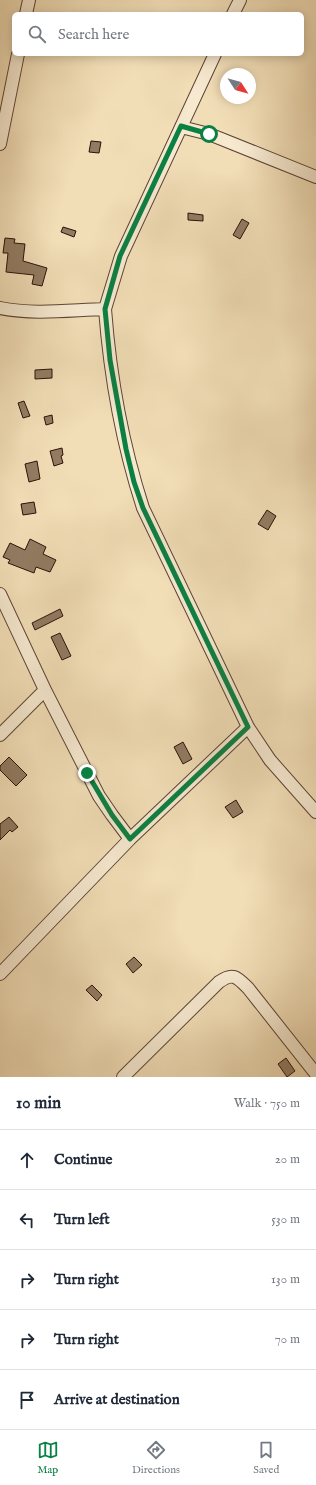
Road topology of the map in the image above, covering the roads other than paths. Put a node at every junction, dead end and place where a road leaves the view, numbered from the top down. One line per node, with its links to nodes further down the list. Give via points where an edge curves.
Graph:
1 (29, 0): 3 (street)
2 (240, 0): 4 (street)
3 (26, 12)
4 (234, 12)
5 (18, 56): 8 (street)
6 (214, 56): 7 (street)
7 (181, 126): 9 (street, via 209,134); 11 (street, via 120,256)
8 (0, 142)
9 (316, 177)
10 (0, 308): 11 (street, via 13,311)
11 (105, 309): 14 (street, via 110,360 134,482 143,508)
12 (0, 594): 13 (street)
13 (45, 690): 15 (street); 17 (street, via 99,796)
14 (248, 727): 16 (street, via 270,760); 17 (street)
15 (0, 735)
16 (316, 812)
17 (130, 839): 18 (street)
18 (0, 974)
19 (316, 1074): 20 (street, via 248,988 233,976 219,982)
20 (123, 1077)

